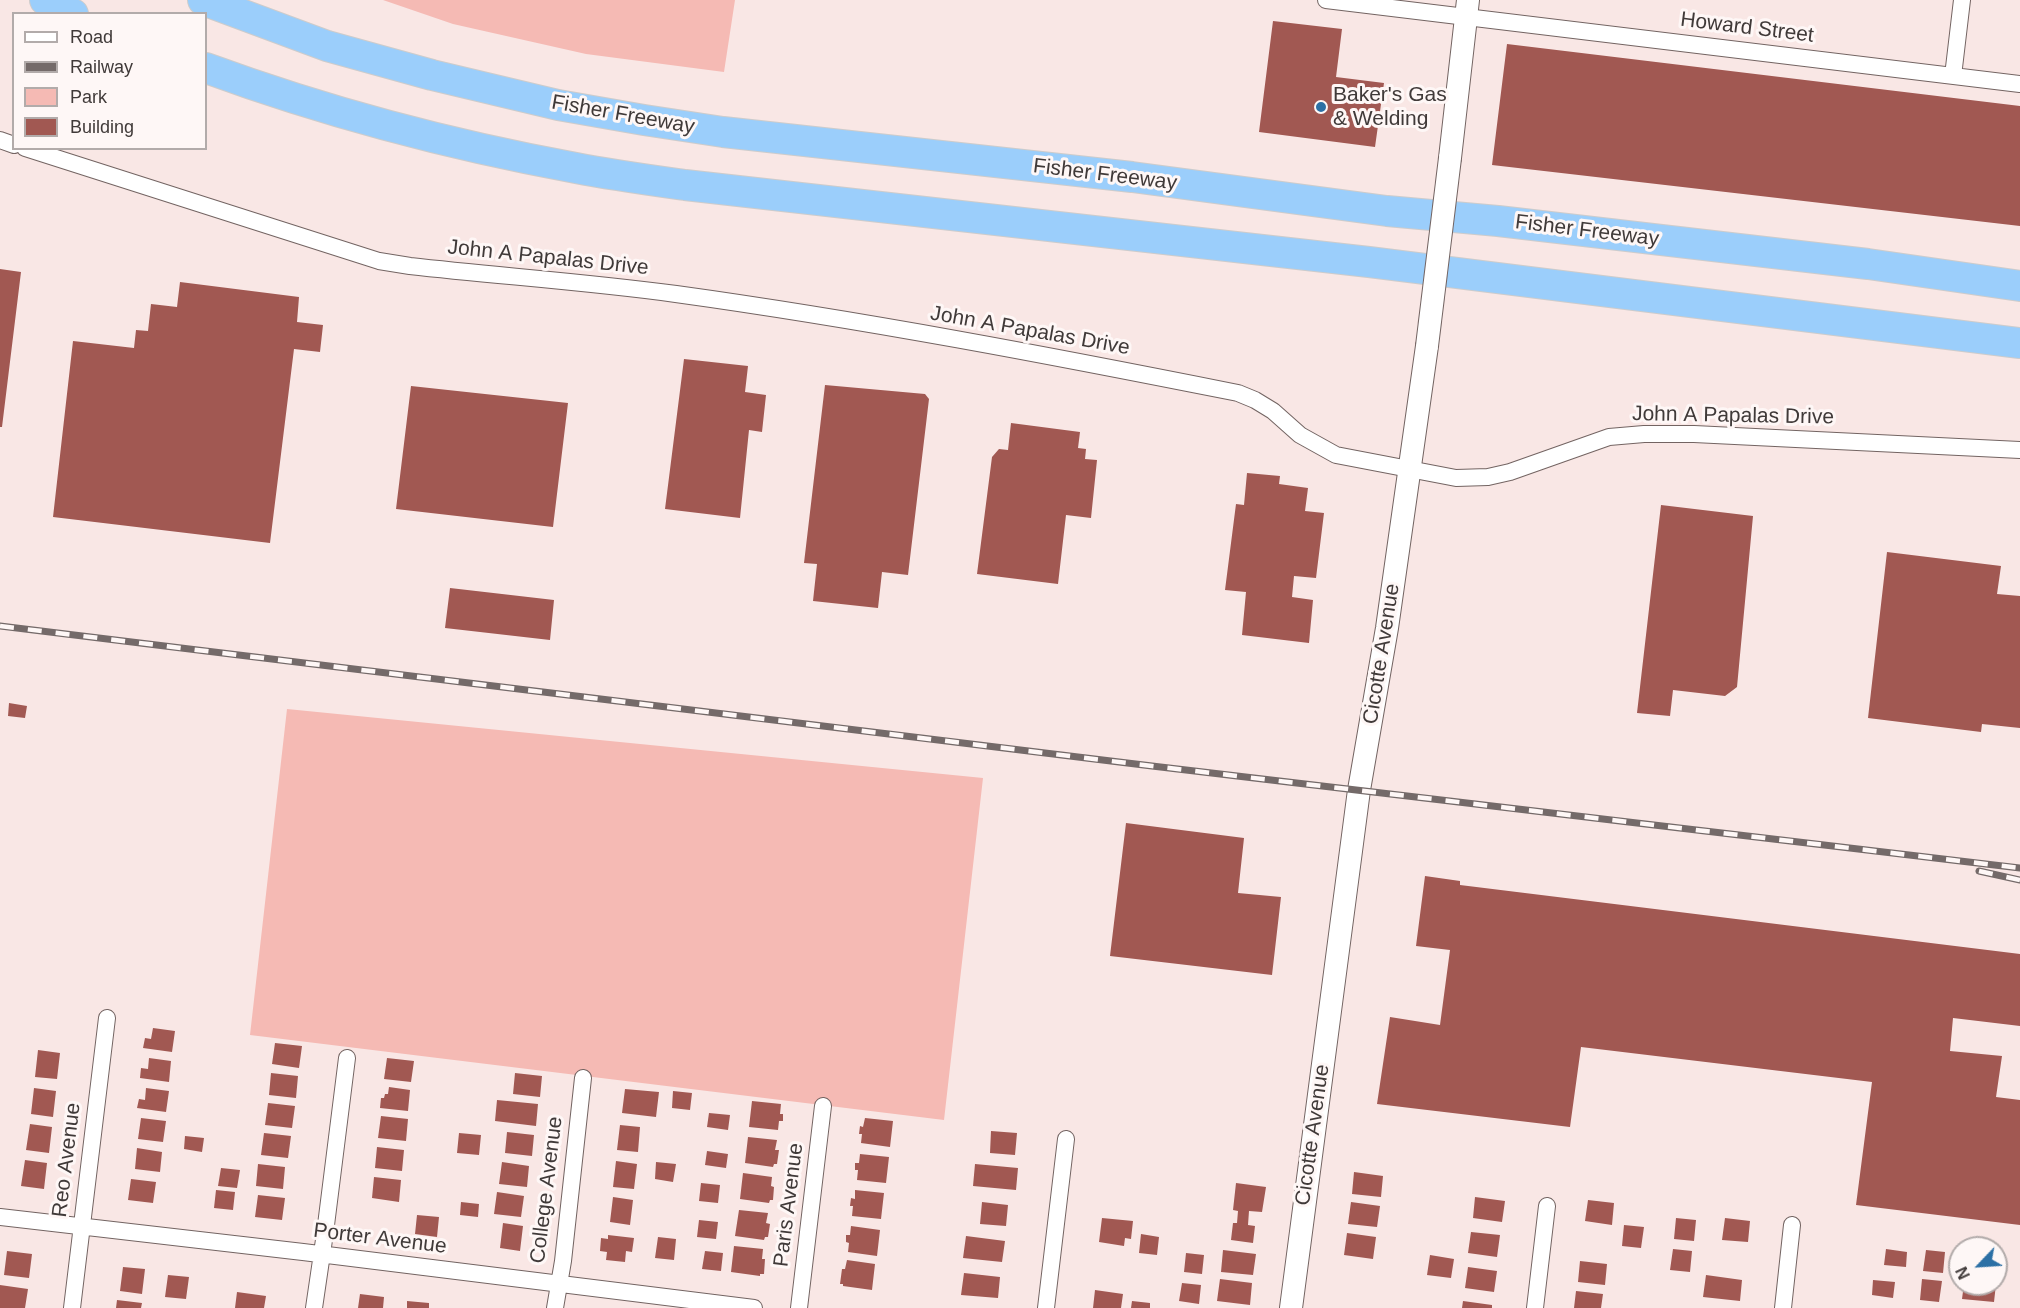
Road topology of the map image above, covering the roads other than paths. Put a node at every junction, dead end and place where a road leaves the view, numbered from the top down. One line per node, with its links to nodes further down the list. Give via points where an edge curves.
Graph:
1 (45, 0): 7 (highway)
2 (203, 0): 8 (highway, Fisher Freeway)
3 (251, 0): 8 (highway, via 275,10)
4 (1326, 0): 6 (street, Howard Street)
5 (1962, 0): 10 (street)
6 (1467, 8): 10 (street, Howard Street); 16 (street, Cicotte Avenue, bridge)
7 (70, 12)
8 (327, 46): 13 (highway, Fisher Freeway, via 548,103 723,132 1868,264)
9 (207, 68): 14 (highway, via 318,106 429,136 578,169 685,185 1369,262)
10 (1953, 76): 11 (street, Howard Street)
11 (2020, 84)
12 (31, 150): 16 (street, John A Papalas Drive, via 380,261 775,309 1238,393 1273,411 1300,435 1336,455)
13 (2020, 286)
14 (2020, 343)
15 (2020, 450): 16 (street, John A Papalas Drive, via 1644,434 1609,437 1488,477 1456,478)
16 (1410, 470): 34 (street, Cicotte Avenue, via 1358,801)
17 (106, 1018): 25 (street, Reo Avenue)
18 (347, 1058): 26 (street)
19 (583, 1078): 27 (street, College Avenue)
20 (823, 1107): 32 (street, Paris Avenue)
21 (1066, 1138): 33 (street)
22 (1547, 1206): 35 (street)
23 (0, 1217): 25 (street, Porter Avenue)
24 (1792, 1225): 36 (street)
25 (82, 1227): 26 (street, Porter Avenue); 28 (street, Reo Avenue)
26 (322, 1255): 27 (street, Porter Avenue); 29 (street)
27 (558, 1284): 30 (street, College Avenue); 31 (street, Porter Avenue)
28 (72, 1308)
29 (314, 1308)
30 (555, 1308)
31 (754, 1308)
32 (799, 1308)
33 (1046, 1308)
34 (1291, 1308)
35 (1535, 1308)
36 (1783, 1308)

